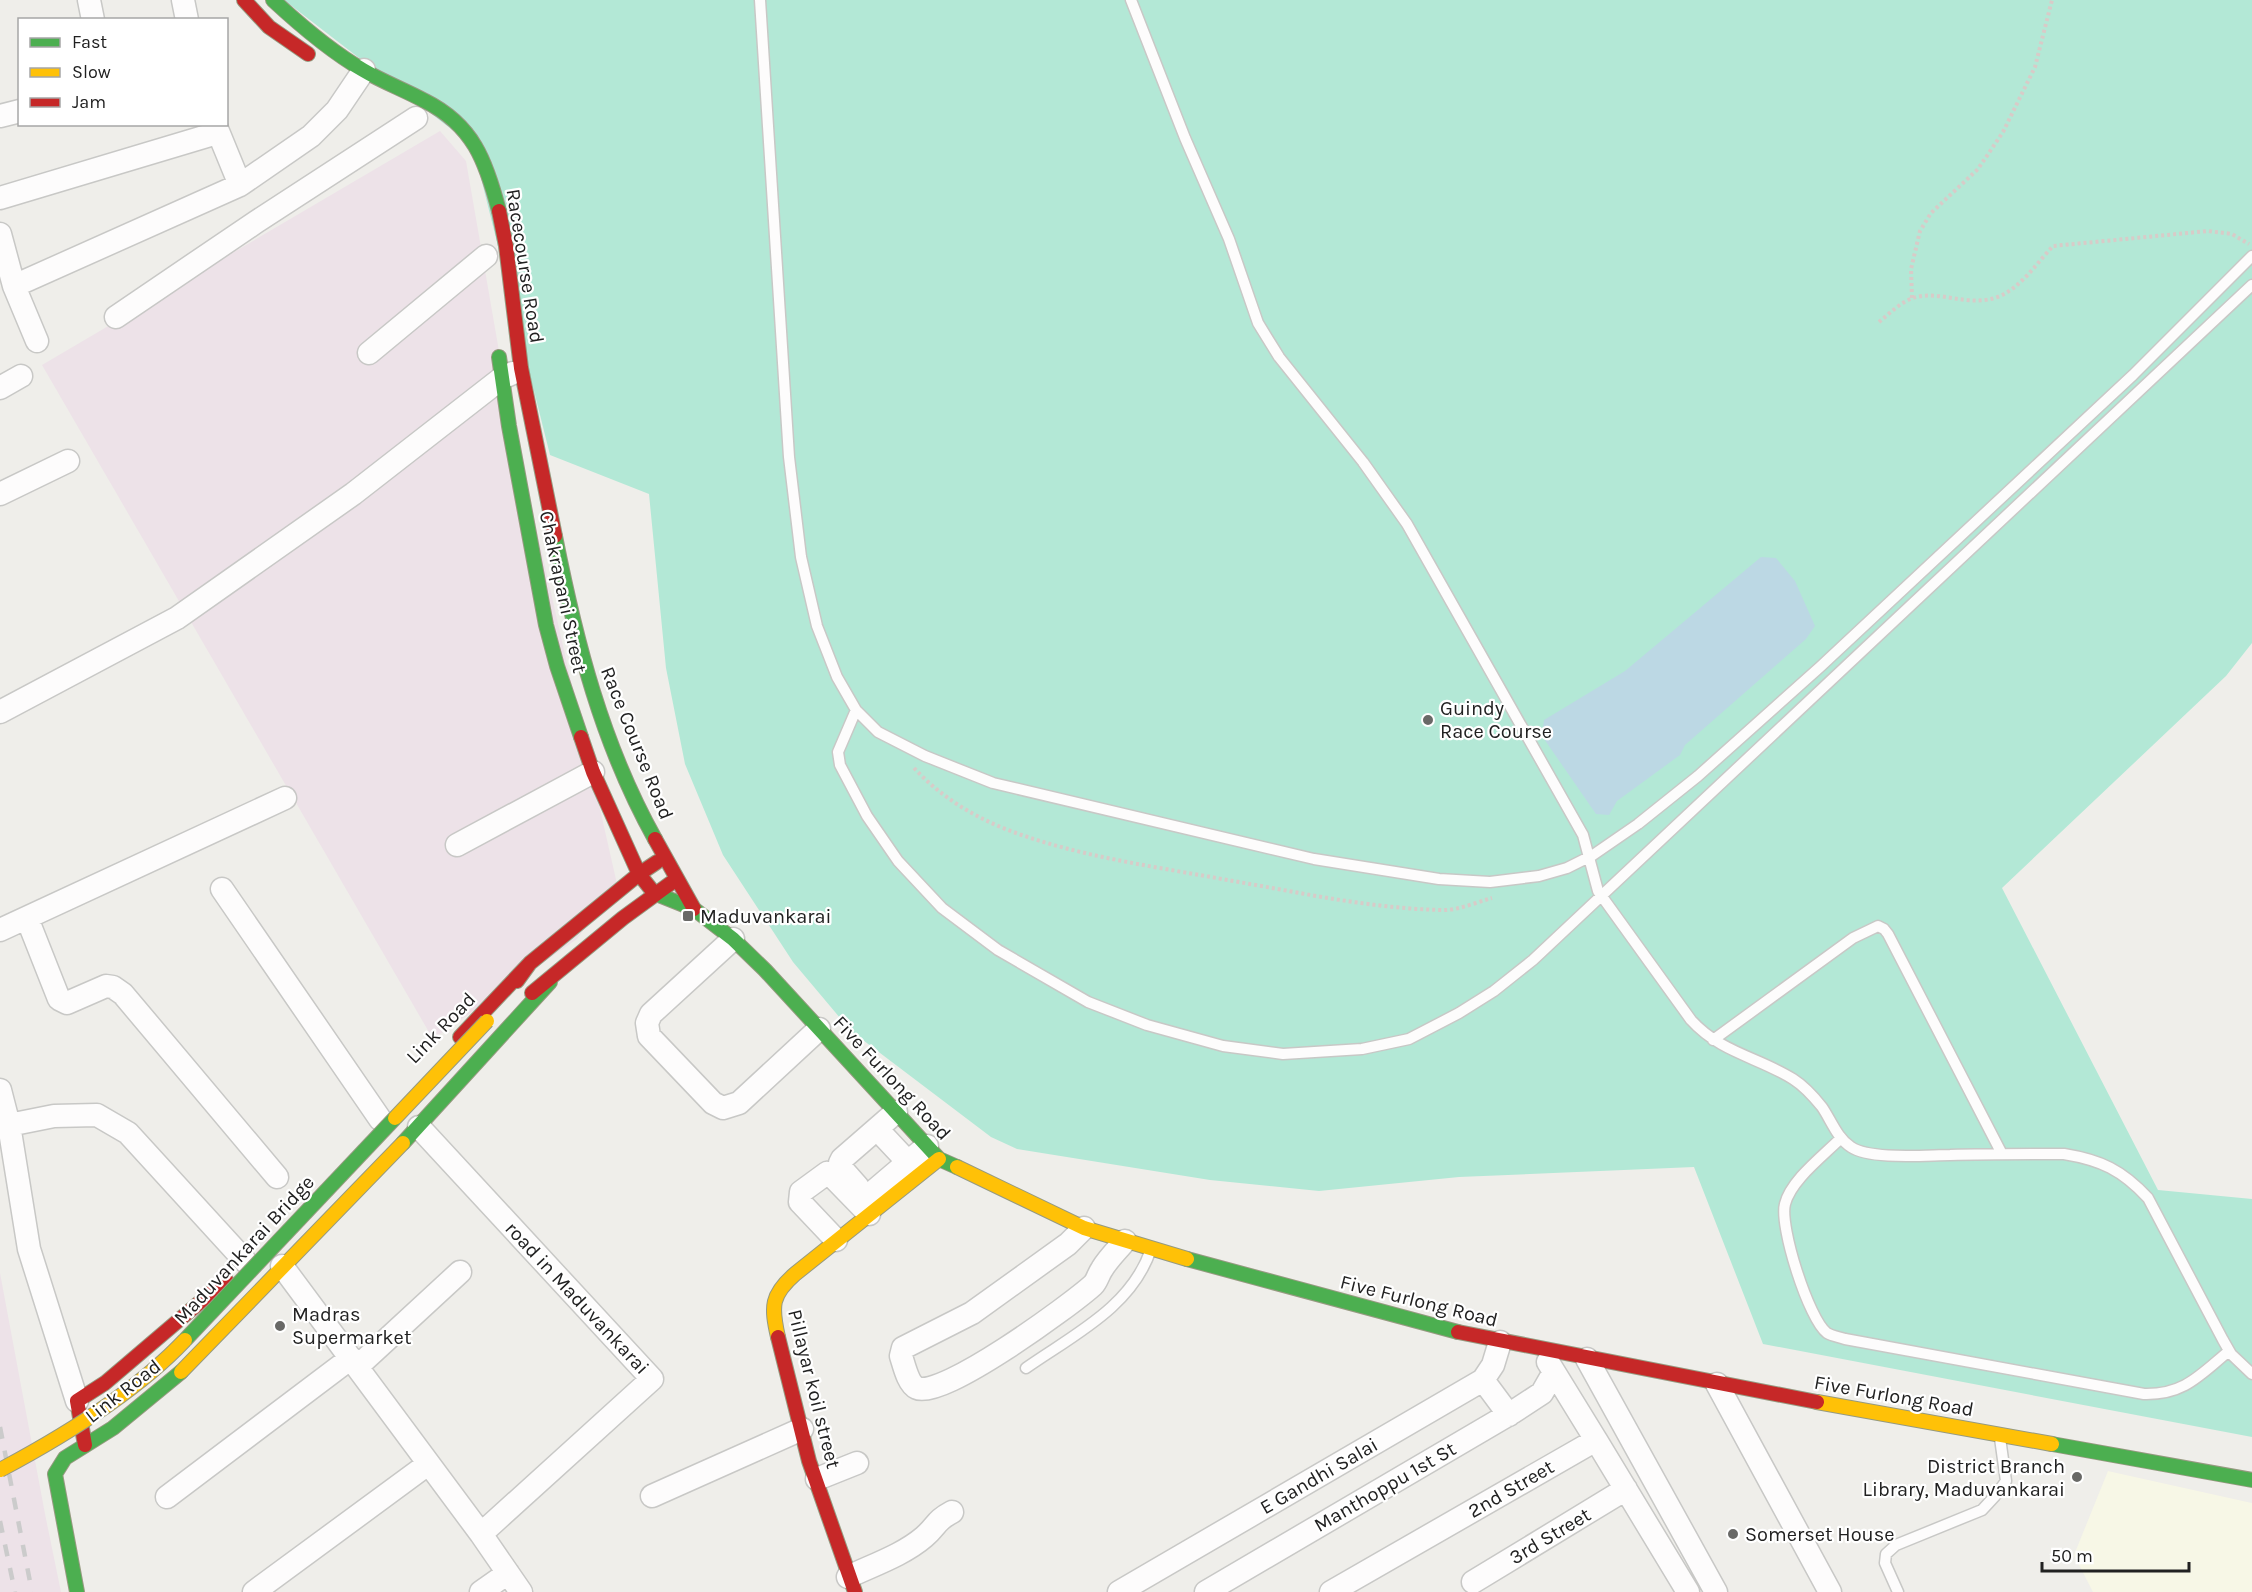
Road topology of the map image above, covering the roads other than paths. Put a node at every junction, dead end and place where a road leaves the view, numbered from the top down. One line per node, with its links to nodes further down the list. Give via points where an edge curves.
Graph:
1 (89, 0): 7 (street)
2 (183, 0): 8 (street)
3 (244, 0): 9 (main road, via 269,27)
4 (273, 0): 10 (main road, Racecourse Road)
5 (760, 0): 32 (lane, via 789,458 801,557 817,626 837,677)
6 (1131, 0): 38 (lane, via 1229,239 1258,323 1279,357 1407,524 1557,789)
7 (93, 18)
8 (187, 18)
9 (315, 59)
10 (358, 81): 15 (street, via 311,136); 26 (main road, Racecourse Road, via 446,111 467,132 484,158 500,215)
11 (18, 112): 12 (street)
12 (0, 116)
13 (416, 118): 22 (street)
14 (216, 129): 15 (street); 16 (street)
15 (240, 185): 21 (street)
16 (0, 198)
17 (0, 234): 21 (street)
18 (2252, 256): 38 (lane, via 2133,375 1820,667 1698,776)
19 (486, 257): 25 (street)
20 (2252, 285): 43 (lane)
21 (14, 286): 23 (street)
22 (116, 317)
23 (37, 341)
24 (497, 344): 26 (main road, Racecourse Road)
25 (369, 353)
26 (512, 373): 31 (main road, Racecourse Road); 33 (street, via 353,494 177,618); 34 (main road, Chakrapani Street, via 546,625)
27 (21, 376): 28 (street)
28 (0, 388)
29 (68, 461): 30 (street)
30 (0, 494)
31 (578, 643): 37 (main road, Race Course Road, via 614,747)
32 (856, 710): 38 (lane, via 878,732 993,783 1325,861 1439,879 1490,882 1539,876); 43 (lane, via 838,752 840,765 867,816 898,861 942,908 998,950 1088,1002 1147,1025 1222,1046 1283,1054 1362,1049 1409,1039 1494,991)
33 (0, 712)
34 (593, 772): 36 (street); 39 (main road, Chakrapani Street)
35 (285, 798): 45 (street)
36 (457, 845)
37 (665, 857): 39 (main road); 40 (main road, Five Furlong Road)
38 (1590, 857): 43 (lane, via 1594,881)
39 (639, 874): 42 (main road, Chakrapani Street); 48 (main road)
40 (679, 877): 42 (main road); 44 (main road, Five Furlong Road)
41 (222, 889): 55 (street)
42 (654, 893): 44 (main road, Five Furlong Road); 49 (main road)
43 (1602, 896): 52 (lane, via 1691,1020)
44 (694, 909): 47 (main road, Five Furlong Road)
45 (27, 918): 46 (street); 63 (street, via 59,999 67,1003 106,986 123,994)
46 (0, 930)
47 (733, 939): 51 (main road, Five Furlong Road); 51 (street, via 651,1014 647,1023 649,1036 713,1103 723,1108 739,1103)
48 (530, 963): 50 (main road); 55 (main road, Link Road)
49 (550, 982): 50 (main road); 57 (main road, Link Road)
50 (487, 1021): 90 (main road, Maduvankarai Bridge, bridge, via 177,1349 138,1383 79,1424)
51 (819, 1029): 54 (main road, Five Furlong Road)
52 (1713, 1041): 59 (lane, via 1792,1078 1821,1107); 61 (lane, via 1852,938 1878,926 1884,928)
53 (0, 1090): 56 (street)
54 (896, 1112): 58 (street); 60 (main road, Five Furlong Road)
55 (380, 1119): 69 (main road, Link Road)
56 (9, 1125): 69 (street, via 54,1116 97,1115 128,1133); 82 (street, via 28,1249)
57 (419, 1126): 70 (main road, Link Road); 97 (street, road in Maduvankarai, via 652,1378)
58 (877, 1129): 62 (street); 64 (street, via 840,1163)
59 (1841, 1138): 61 (lane, via 1852,1148 1878,1154); 74 (lane, via 1794,1185 1784,1212 1793,1260 1828,1334 2144,1394 2183,1388)
60 (933, 1152): 62 (street); 64 (main road, Pillayar koil street); 65 (main road, Five Furlong Road)
61 (2002, 1154): 74 (lane, via 2090,1158 2132,1180 2156,1211)
62 (908, 1162): 64 (street)
63 (277, 1177)
64 (871, 1206): 66 (main road, Pillayar koil street); 66 (street, via 827,1173 801,1192 800,1202)
65 (1084, 1228): 67 (main road, Five Furlong Road); 67 (street, via 1068,1244 972,1313 903,1348 901,1356 913,1385 930,1389 952,1380 1060,1313 1095,1283)
66 (836, 1240): 84 (main road, Pillayar koil street, via 777,1290 772,1303)
67 (1125, 1240): 68 (main road, Five Furlong Road)
68 (1151, 1248): 72 (main road, Five Furlong Road); 77 (lane, via 1144,1269 1119,1303)
69 (245, 1261): 82 (main road, Link Road, via 141,1354)
70 (282, 1266): 76 (street); 87 (main road, Link Road, via 186,1368)
71 (460, 1272): 76 (street)
72 (1500, 1342): 73 (main road, Five Furlong Road); 80 (street, via 1493,1365)
73 (1539, 1348): 75 (main road, Five Furlong Road); 78 (street)
74 (2229, 1351): 79 (lane)
75 (1587, 1359): 81 (main road, Five Furlong Road); 109 (street)
76 (354, 1363): 89 (street); 95 (street)
77 (1026, 1368)
78 (1554, 1372): 83 (street, Manthoppu 1st St, via 1542,1393); 86 (street)
79 (2252, 1374)
80 (1483, 1380): 83 (street); 105 (street, E Gandhi Salai)
81 (1717, 1384): 85 (main road, Five Furlong Road); 110 (street)
82 (77, 1401): 87 (main road, Link Road)
83 (1509, 1415): 106 (street, Manthoppu 1st St)
84 (802, 1429): 91 (main road, Pillayar koil street); 94 (street)
85 (1999, 1433): 92 (main road, Five Furlong Road); 111 (lane, via 2006,1481 1982,1509 1896,1545 1886,1554)
86 (1596, 1440): 93 (street); 107 (street, 2nd Street)
87 (85, 1445): 101 (main road, via 64,1458 55,1474)
88 (857, 1463): 91 (street)
89 (428, 1464): 97 (street); 102 (street)
90 (0, 1470)
91 (817, 1479): 100 (main road, Pillayar koil street)
92 (2252, 1479)
93 (1626, 1489): 99 (street, 3rd Street); 108 (street)
94 (652, 1496)
95 (167, 1497)
96 (952, 1512): 100 (street, via 938,1519 925,1536)
97 (481, 1534): 98 (street)
98 (508, 1573): 103 (street); 104 (street)
99 (1473, 1582)
100 (851, 1584)
101 (77, 1592)
102 (254, 1592)
103 (482, 1592)
104 (521, 1592)
105 (1119, 1592)
106 (1206, 1592)
107 (1331, 1592)
108 (1688, 1592)
109 (1716, 1592)
110 (1830, 1592)
111 (1898, 1592)

